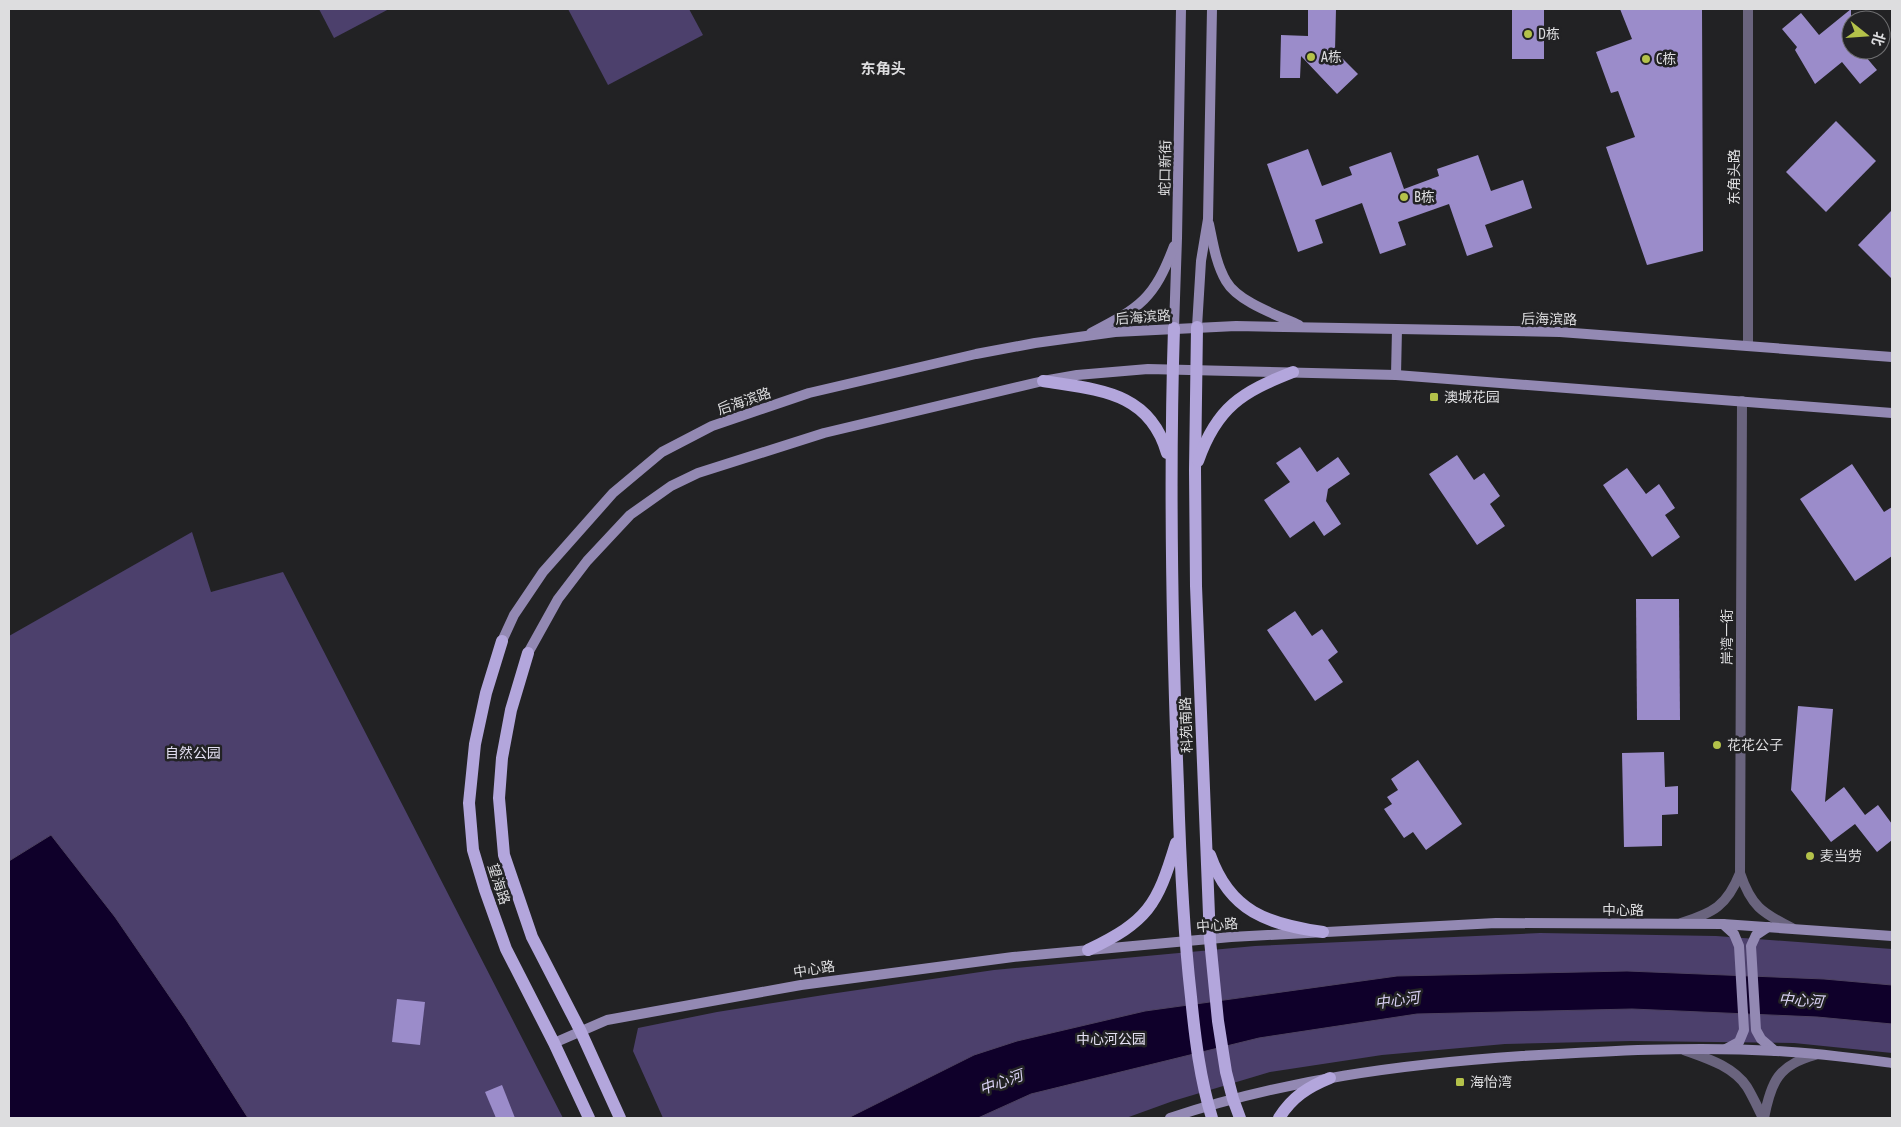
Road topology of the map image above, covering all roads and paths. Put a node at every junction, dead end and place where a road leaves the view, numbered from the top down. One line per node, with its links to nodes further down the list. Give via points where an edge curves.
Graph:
1 (1181, 9): 5 (main road, 蛇口新街)
2 (1212, 9): 4 (main road)
3 (1748, 9): 11 (street, 东角头路)
4 (1208, 219): 6 (main road, via 1201,261); 7 (main road, via 1226,282 1258,307)
5 (1177, 238): 8 (main road, 蛇口新街); 10 (main road, via 1158,283 1146,299 1134,310)
6 (1197, 327): 7 (main road, 后海滨路); 8 (main road, 后海滨路); 14 (main road, 科苑南路)
7 (1304, 327): 9 (main road, 后海滨路)
8 (1174, 328): 10 (main road, 后海滨路); 13 (main road, 科苑南路)
9 (1397, 329): 11 (main road, 后海滨路, via 1560,332); 16 (main road)
10 (1085, 336): 22 (main road, 后海滨路, via 976,354 809,393 712,426 662,452 613,493 543,572 514,615)
11 (1748, 346): 12 (main road, 后海滨路)
12 (1892, 357)
13 (1172, 368): 14 (main road); 17 (main road, via 1077,375); 20 (main road, 科苑南路)
14 (1197, 370): 15 (main road); 21 (main road, 科苑南路)
15 (1293, 372): 16 (main road); 21 (main road, via 1249,392 1225,410 1208,434)
16 (1396, 375): 18 (main road)
17 (1043, 381): 20 (main road, via 1110,394 1140,408 1157,427); 23 (main road, via 824,434 698,473 671,486 630,515 586,560 558,599)
18 (1742, 401): 19 (main road); 26 (street, 岸湾一街)
19 (1892, 413)
20 (1170, 462): 24 (main road, 科苑南路)
21 (1195, 470): 25 (main road, 科苑南路)
22 (502, 641): 37 (main road, 望海路, via 475,744 469,803 473,850 506,949)
23 (528, 653): 36 (main road, 望海路, via 511,710 502,758 499,798 504,855 532,936)
24 (1179, 834): 34 (main road, 科苑南路); 35 (main road, via 1164,880 1148,910 1124,931)
25 (1205, 841): 31 (main road, via 1215,868 1230,893 1253,912 1277,923); 33 (main road, 科苑南路)
26 (1740, 873): 27 (street, via 1724,902 1711,912); 30 (street, via 1756,906)
27 (1678, 923): 28 (main road, 中心路); 31 (main road, 中心路, via 1496,923)
28 (1723, 924): 29 (main road, 中心路); 39 (main road, via 1734,934 1739,946 1744,1030 1739,1042)
29 (1768, 927): 30 (main road, 中心路); 40 (main road, via 1756,935 1751,946 1756,1030)
30 (1792, 928): 32 (main road, 中心路)
31 (1324, 932): 33 (main road, 中心路)
32 (1892, 936)
33 (1210, 940): 34 (main road, 中心路); 44 (main road, 科苑南路, via 1226,1072)
34 (1185, 942): 35 (main road, 中心路); 45 (main road, 科苑南路, via 1201,1077)
35 (1088, 950): 36 (main road, 中心路, via 800,985 607,1020)
36 (580, 1030): 37 (main road, 中心路); 47 (main road, 望海路)
37 (554, 1043): 46 (main road, 望海路)
38 (1684, 1050): 39 (main road); 43 (main road, via 1493,1058); 51 (street, via 1713,1061 1737,1076)
39 (1725, 1050): 40 (main road)
40 (1775, 1051): 41 (main road)
41 (1818, 1054): 42 (main road); 51 (street, via 1788,1065 1778,1076)
42 (1892, 1063)
43 (1330, 1078): 44 (main road); 50 (main road, via 1302,1092)
44 (1233, 1099): 45 (main road); 49 (main road, 科苑南路)
45 (1210, 1112): 48 (main road)
46 (589, 1118)
47 (620, 1118)
48 (1170, 1118)
49 (1240, 1118)
50 (1279, 1118)
51 (1763, 1118)

